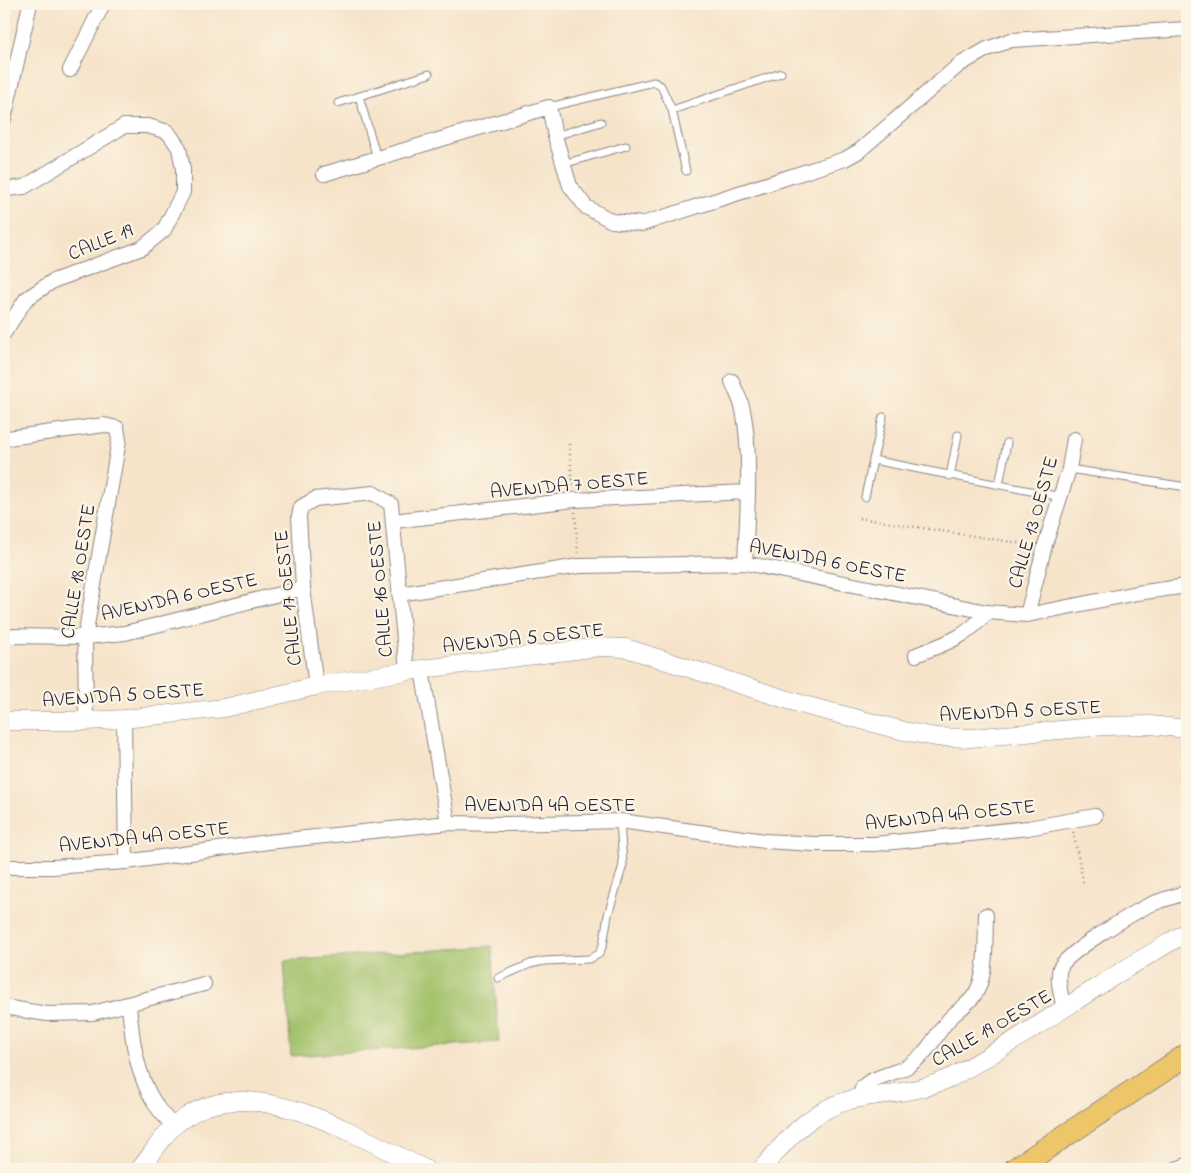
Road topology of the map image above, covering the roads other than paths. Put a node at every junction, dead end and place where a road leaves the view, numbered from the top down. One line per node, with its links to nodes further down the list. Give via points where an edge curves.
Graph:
1 (30, 4): 11 (street)
2 (103, 4): 4 (street)
3 (1187, 29): 16 (street, via 1011,40 959,65 859,151 845,159 642,224 612,221 586,207 570,186)
4 (70, 70)
5 (781, 73): 10 (lane)
6 (429, 74): 7 (lane)
7 (358, 96): 8 (lane); 15 (lane)
8 (338, 103)
9 (549, 107): 10 (lane, via 654,82 661,86); 13 (street); 15 (street)
10 (672, 110): 17 (lane)
11 (4, 119)
12 (601, 122): 13 (lane)
13 (555, 136): 16 (street)
14 (626, 146): 16 (lane)
15 (377, 158): 18 (street)
16 (563, 164)
17 (686, 170)
18 (324, 174)
19 (6, 187): 20 (street, CALLE 19, via 24,187 124,126 148,126 168,132 179,148 184,169 182,192 164,230 142,248 53,281 26,299)
20 (4, 333)
21 (732, 381): 32 (street, via 745,423)
22 (883, 417): 27 (lane)
23 (958, 435): 29 (lane)
24 (1074, 439): 28 (street, CALLE 13 OESTE)
25 (4, 440): 44 (street, CALLE 18 OESTE, via 104,425 117,428 120,440)
26 (1007, 443): 30 (lane)
27 (873, 460): 29 (lane); 33 (lane)
28 (1069, 469): 31 (lane); 34 (street, CALLE 13 OESTE)
29 (950, 476): 30 (lane)
30 (999, 485): 34 (lane)
31 (1187, 488)
32 (748, 492): 36 (street, AVENIDA 7 OESTE, via 574,500); 37 (street)
33 (865, 497)
34 (1061, 497): 42 (street, CALLE 13 OESTE)
35 (301, 507): 36 (street, CALLE 16 OESTE, via 315,499 373,493 391,504); 39 (street, CALLE 17 OESTE, via 298,516)
36 (393, 521): 40 (street, CALLE 16 OESTE)
37 (745, 563): 40 (street, AVENIDA 6 OESTE, via 579,566); 41 (street, AVENIDA 6 OESTE)
38 (1187, 586): 42 (street, AVENIDA 6 OESTE)
39 (303, 588): 44 (street, AVENIDA 6 OESTE, via 154,627); 47 (street, CALLE 17 OESTE)
40 (399, 594): 46 (street, CALLE 16 OESTE)
41 (987, 612): 42 (street, AVENIDA 6 OESTE); 45 (street, via 963,635)
42 (1027, 615)
43 (4, 636): 44 (street, AVENIDA 6 OESTE)
44 (85, 637): 50 (street, CALLE 18 OESTE)
45 (916, 655)
46 (415, 671): 47 (street, AVENIDA 5 OESTE); 51 (street, AVENIDA 5 OESTE, via 599,648 626,648 804,705 936,737 970,738 1104,726); 54 (street, CALLE 16 OESTE)
47 (316, 686): 48 (street, AVENIDA 5 OESTE, via 224,708)
48 (124, 719): 50 (street, AVENIDA 5 OESTE); 55 (street)
49 (4, 721): 50 (street, AVENIDA 5 OESTE)
50 (86, 721)
51 (1187, 729)
52 (1094, 816): 53 (street, AVENIDA 4A OESTE, via 876,844 765,841)
53 (620, 821): 54 (street, AVENIDA 4A OESTE); 60 (lane, via 623,865 599,954 589,959 530,964)
54 (448, 823): 55 (street, AVENIDA 4A OESTE, via 268,842)
55 (126, 862): 56 (street, AVENIDA 4A OESTE)
56 (4, 867)
57 (1187, 892): 64 (street, via 1148,906 1076,950 1060,969)
58 (986, 915): 66 (street, via 982,974 973,998 950,1018 930,1048 918,1059 864,1086)
59 (1187, 932): 64 (street, CALLE 19 OESTE)
60 (498, 978)
61 (204, 984): 62 (street)
62 (129, 1005): 63 (street, via 93,1013 56,1014); 67 (street, via 132,1040 141,1074 156,1106)
63 (4, 1007)
64 (1064, 1010): 66 (street, CALLE 19 OESTE, via 977,1064 948,1078 901,1092)
65 (1187, 1055): 72 (main road)
66 (859, 1098): 71 (street, CALLE 19 OESTE, via 832,1106 813,1117 787,1139)
67 (173, 1126): 69 (street); 70 (street, via 193,1112 213,1104 259,1102 308,1113)
68 (1187, 1165): 73 (street)
69 (140, 1169)
70 (425, 1169)
71 (762, 1169)
72 (1015, 1169)
73 (1176, 1169)

